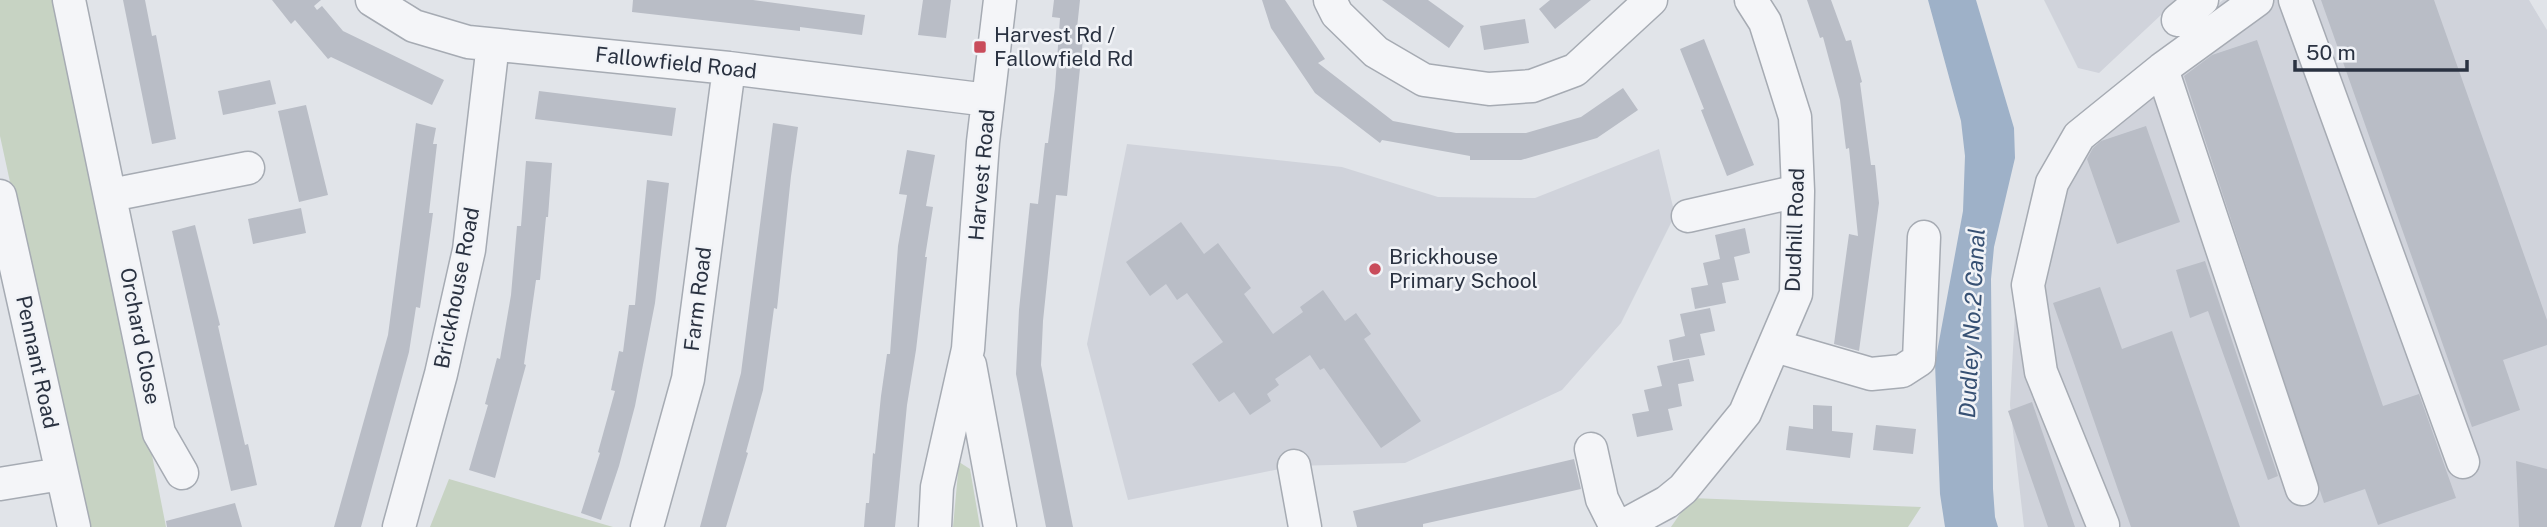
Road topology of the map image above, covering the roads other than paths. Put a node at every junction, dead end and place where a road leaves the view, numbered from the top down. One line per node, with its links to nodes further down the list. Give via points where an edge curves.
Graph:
1 (69, 0): 17 (street, Orchard Close)
2 (372, 0): 11 (street, Fallowfield Road, via 414,26)
3 (1000, 0): 14 (street, Harvest Road)
4 (1330, 0): 5 (street, via 1337,14 1376,52 1424,80 1489,89 1532,86 1575,70)
5 (1651, 0)
6 (1751, 0): 16 (street, Dudhill Road, via 1765,22 1795,117)
7 (2203, 0): 10 (street)
8 (2257, 0): 13 (street)
9 (2295, 0): 24 (street)
10 (2178, 20)
11 (491, 45): 12 (street, Fallowfield Road); 32 (street, Brickhouse Road, via 469,250)
12 (729, 68): 14 (street, Fallowfield Road); 33 (street, Farm Road, via 688,379)
13 (2162, 69): 29 (street); 30 (street, via 2078,136 2052,183 2028,285 2041,372)
14 (988, 100): 22 (street, Harvest Road)
15 (248, 168): 17 (street)
16 (1798, 191): 19 (street); 21 (street, Dudhill Road, via 1796,294)
17 (111, 195): 26 (street, Orchard Close, via 159,433)
18 (0, 196): 27 (street, Pennant Road)
19 (1688, 216)
20 (1924, 237): 21 (street, via 1919,360 1902,371 1871,374)
21 (1775, 346): 37 (street, Dudhill Road, via 1745,413 1683,489)
22 (968, 349): 34 (street, Harvest Road, via 937,487); 35 (street, Harvest Road)
23 (1591, 449): 37 (street, via 1602,499)
24 (2463, 462)
25 (1294, 466): 36 (street)
26 (182, 473)
27 (61, 474): 28 (street); 31 (street, Pennant Road)
28 (0, 484)
29 (2302, 489)
30 (2103, 525)
31 (74, 527)
32 (399, 527)
33 (647, 527)
34 (935, 527)
35 (1000, 527)
36 (1305, 527)
37 (1618, 527)

